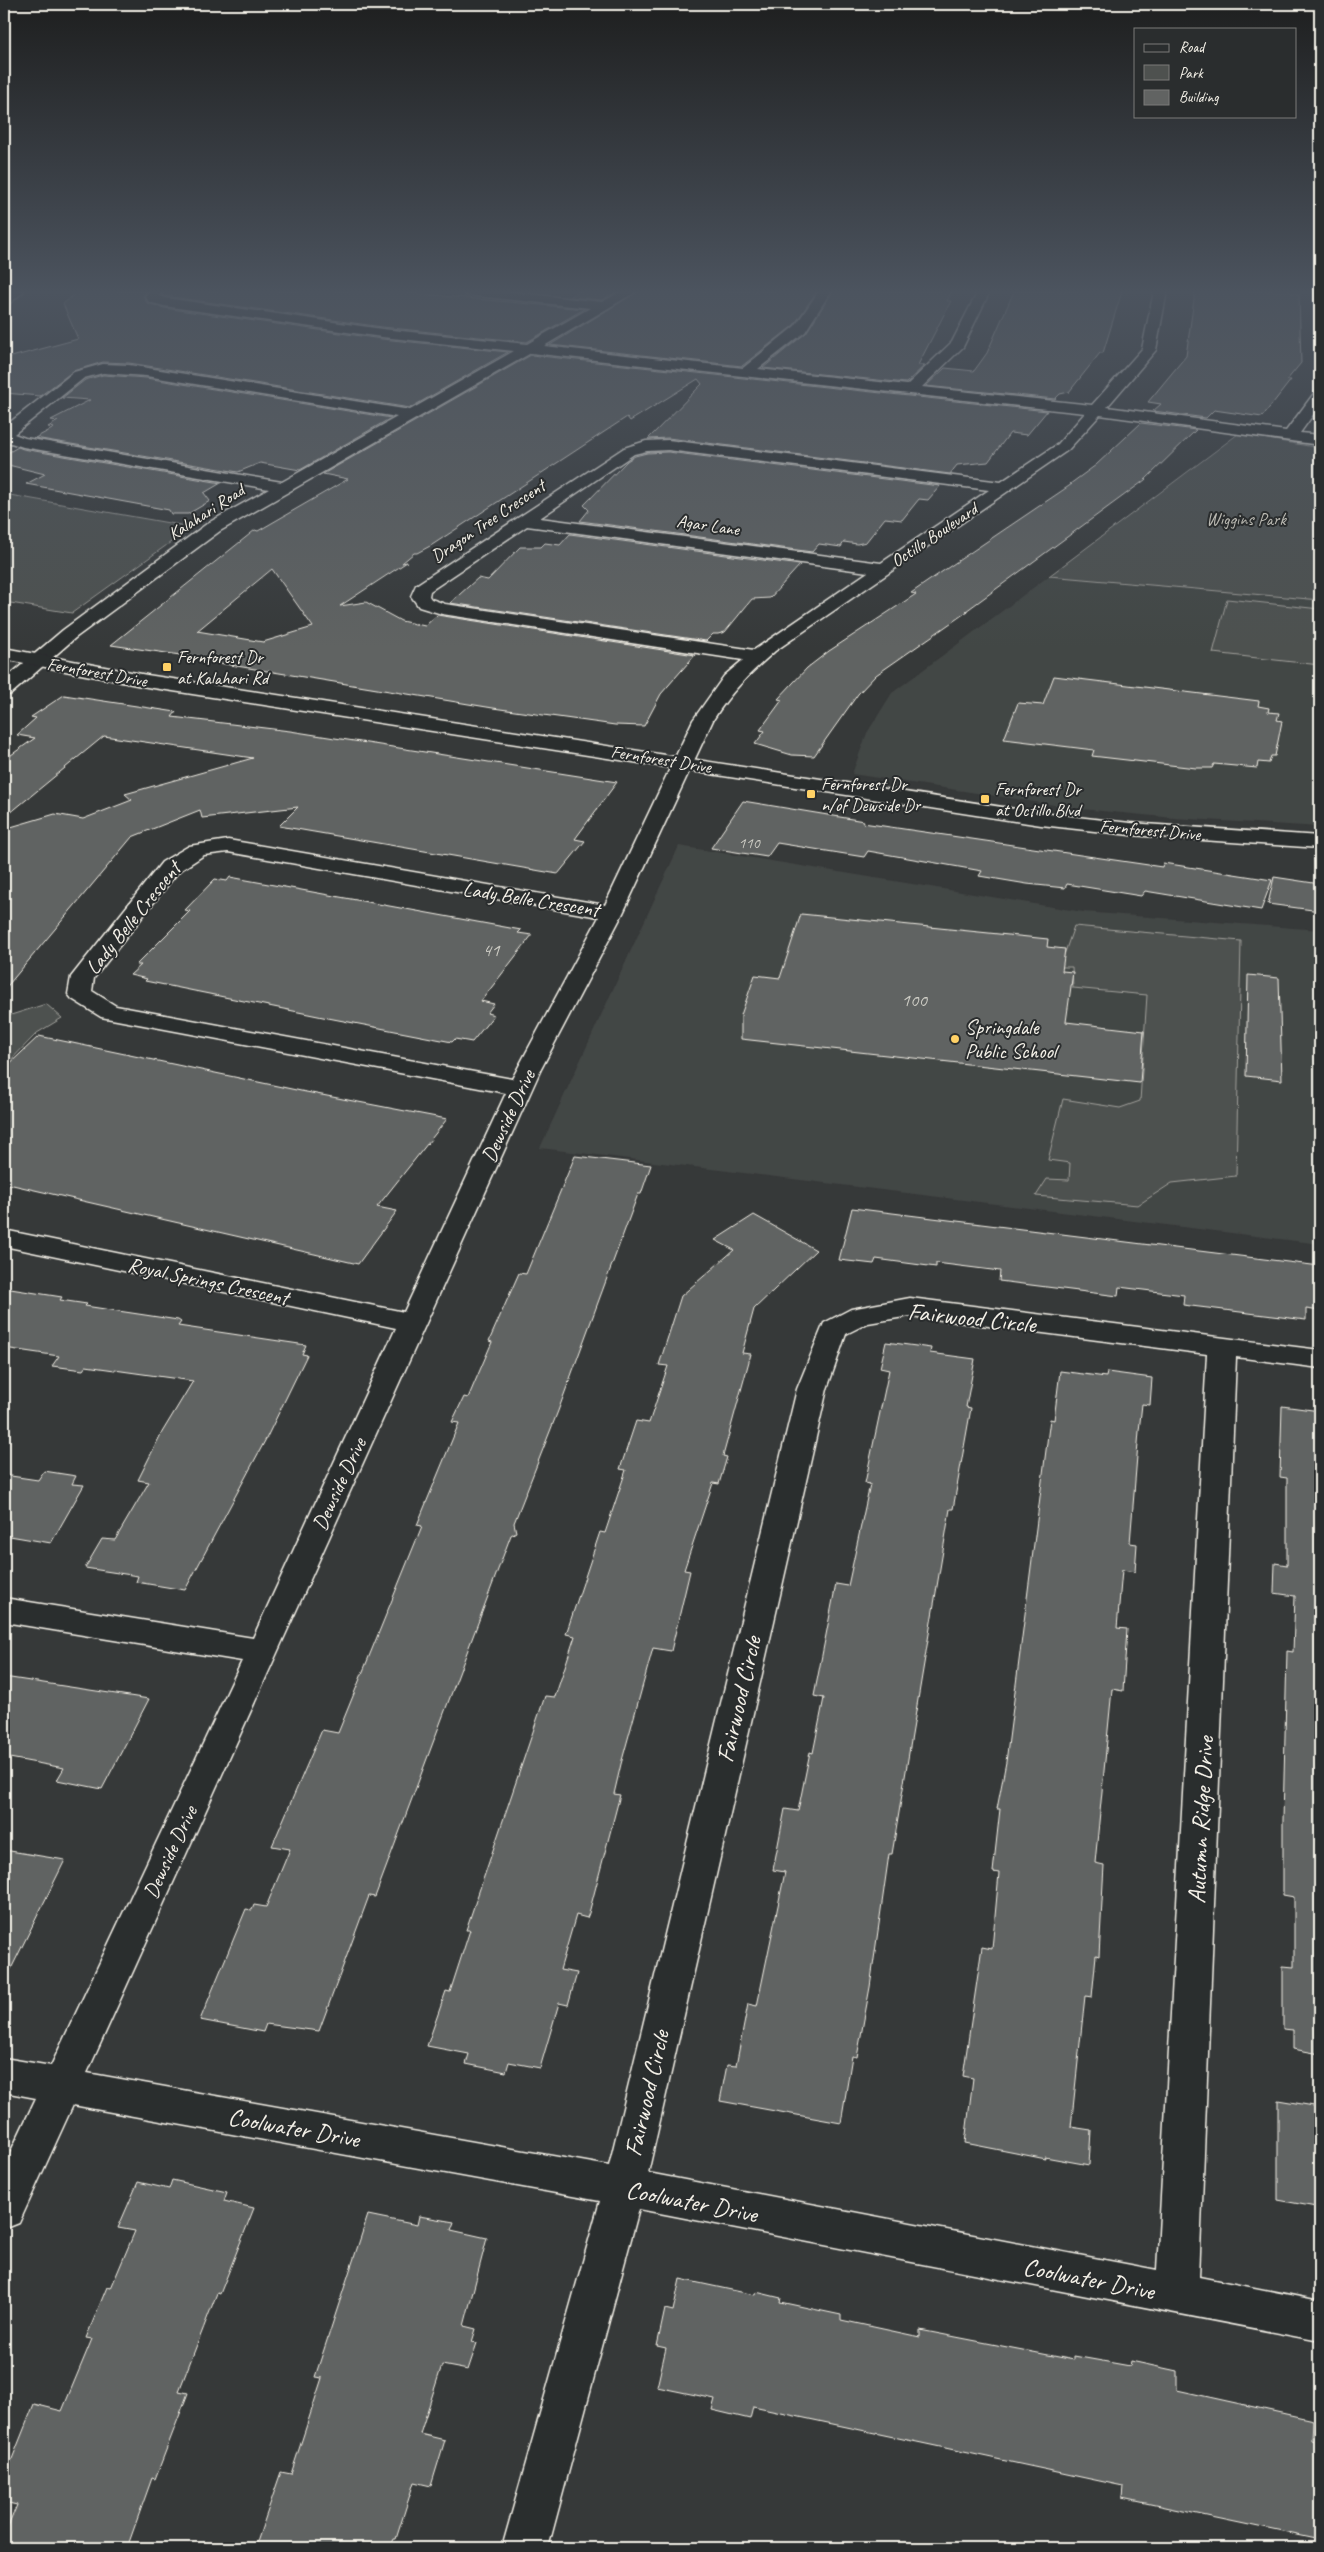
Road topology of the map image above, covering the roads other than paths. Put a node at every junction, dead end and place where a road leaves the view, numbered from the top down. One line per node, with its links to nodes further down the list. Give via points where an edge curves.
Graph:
1 (34, 410): 10 (street, via 6,433 10,438)
2 (387, 410): 6 (street)
3 (419, 410): 6 (street, Kalahari Road)
4 (1098, 410): 7 (street); 9 (street, Octillo Boulevard, via 1063,447)
5 (1309, 410): 7 (street)
6 (412, 414): 10 (street, Kalahari Road)
7 (1291, 436): 8 (street)
8 (1320, 440)
9 (1004, 487): 11 (street, Dragon Tree Crescent, via 668,445 646,446 629,451); 12 (street, Octillo Boulevard)
10 (283, 488): 15 (street, Kalahari Road, via 214,527)
11 (526, 521): 12 (street, Agar Lane); 14 (street, Dragon Tree Crescent, via 422,590 420,596 425,603 442,609)
12 (884, 569): 14 (street, Octillo Boulevard)
13 (4, 654): 15 (street, Fernforest Drive)
14 (756, 656): 17 (street, Octillo Boulevard, via 716,698)
15 (37, 661): 16 (street, Kalahari Road); 17 (street, Fernforest Drive, via 147,681)
16 (4, 690)
17 (684, 762): 18 (street, Fernforest Drive, via 1085,825); 19 (street, Dewside Drive)
18 (1320, 842)
19 (612, 913): 20 (street, Dewside Drive); 20 (street, Lady Belle Crescent, via 228,846 201,847 170,867 83,977 80,994 109,1012)
20 (521, 1088): 22 (street, Dewside Drive)
21 (4, 1238): 22 (street, Royal Springs Crescent)
22 (413, 1324): 26 (street, Dewside Drive)
23 (1222, 1347): 24 (street, Fairwood Circle); 29 (street, Fairwood Circle, via 910,1307 861,1315 834,1329 812,1389); 31 (street, Autumn Ridge Drive)
24 (1320, 1359)
25 (4, 1610): 26 (street)
26 (263, 1652): 28 (street, Dewside Drive)
27 (4, 2075): 28 (street, Coolwater Drive)
28 (63, 2084): 29 (street, Coolwater Drive); 30 (street, Dewside Drive)
29 (624, 2187): 31 (street, Coolwater Drive); 33 (street, Fairwood Circle)
30 (4, 2210)
31 (1177, 2294): 32 (street, Coolwater Drive)
32 (1320, 2322)
33 (525, 2548)

